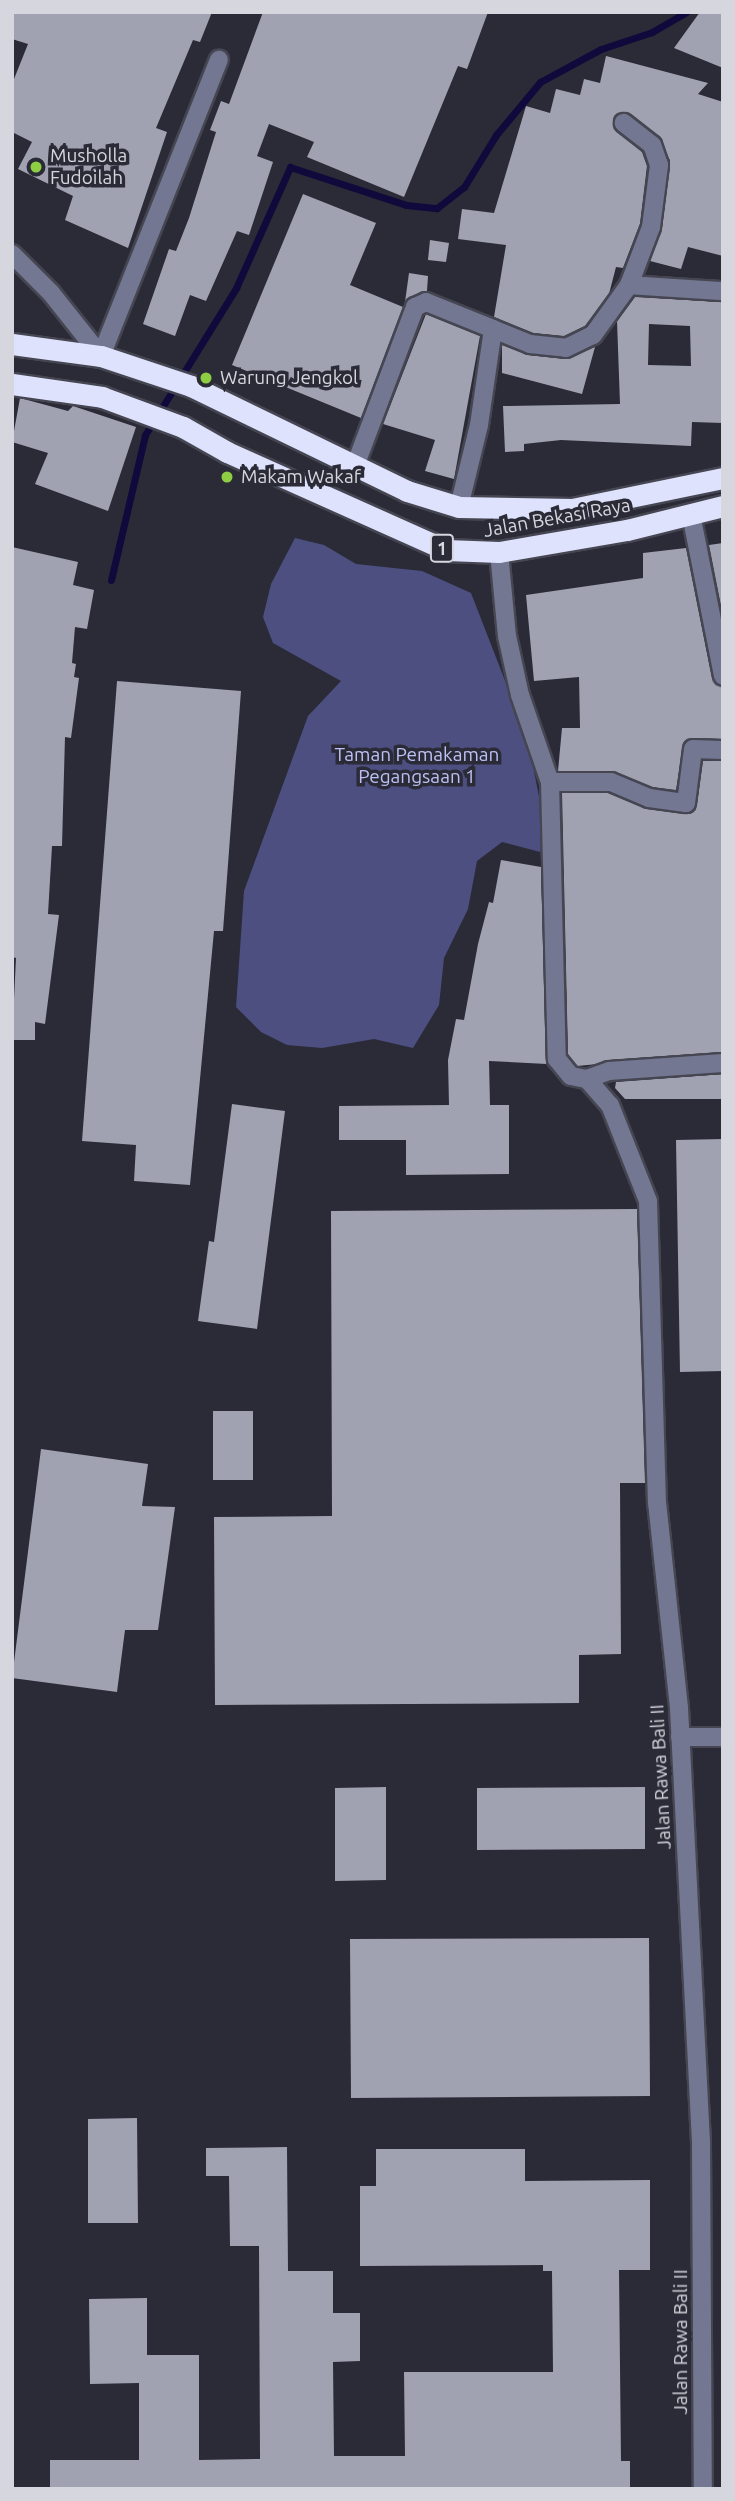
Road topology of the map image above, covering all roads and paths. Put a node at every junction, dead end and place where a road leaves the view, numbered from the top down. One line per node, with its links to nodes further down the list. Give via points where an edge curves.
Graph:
1 (219, 60): 8 (street)
2 (624, 123): 4 (street, via 652,145 659,165 651,227)
3 (12, 254): 8 (street, via 51,293)
4 (629, 285): 5 (street); 6 (street, via 593,335 566,348 530,344)
5 (723, 291)
6 (493, 329): 10 (street, via 426,302 415,307); 13 (street, via 479,425)
7 (12, 344): 8 (highway, Jalan Bekasi Raya / 1)
8 (101, 356): 10 (highway, Jalan Bekasi Raya / 1, via 191,386)
9 (12, 384): 15 (highway, Jalan Bekasi Raya / 1, via 102,397 183,427 416,539 457,551)
10 (355, 466): 13 (highway, Jalan Bekasi Raya / 1, via 407,491)
11 (723, 478): 13 (highway, Jalan Bekasi Raya / 1, via 572,509)
12 (723, 506): 14 (highway, Jalan Bekasi Raya / 1)
13 (459, 507)
14 (691, 514): 15 (highway, Jalan Bekasi Raya / 1); 16 (street)
15 (499, 552): 18 (street, Jalan Rawa Bali II, via 512,660)
16 (721, 674)
17 (723, 750): 18 (street, via 693,749 687,803 649,798 611,782)
18 (550, 782): 20 (street, Jalan Rawa Bali II, via 557,1059 571,1076)
19 (723, 1063): 20 (street, via 609,1072)
20 (587, 1079): 21 (street, Jalan Rawa Bali II, via 610,1105 648,1200 657,1502)
21 (680, 1737): 22 (street); 23 (street, Jalan Rawa Bali II, via 701,2141)
22 (723, 1737)
23 (703, 2489)

